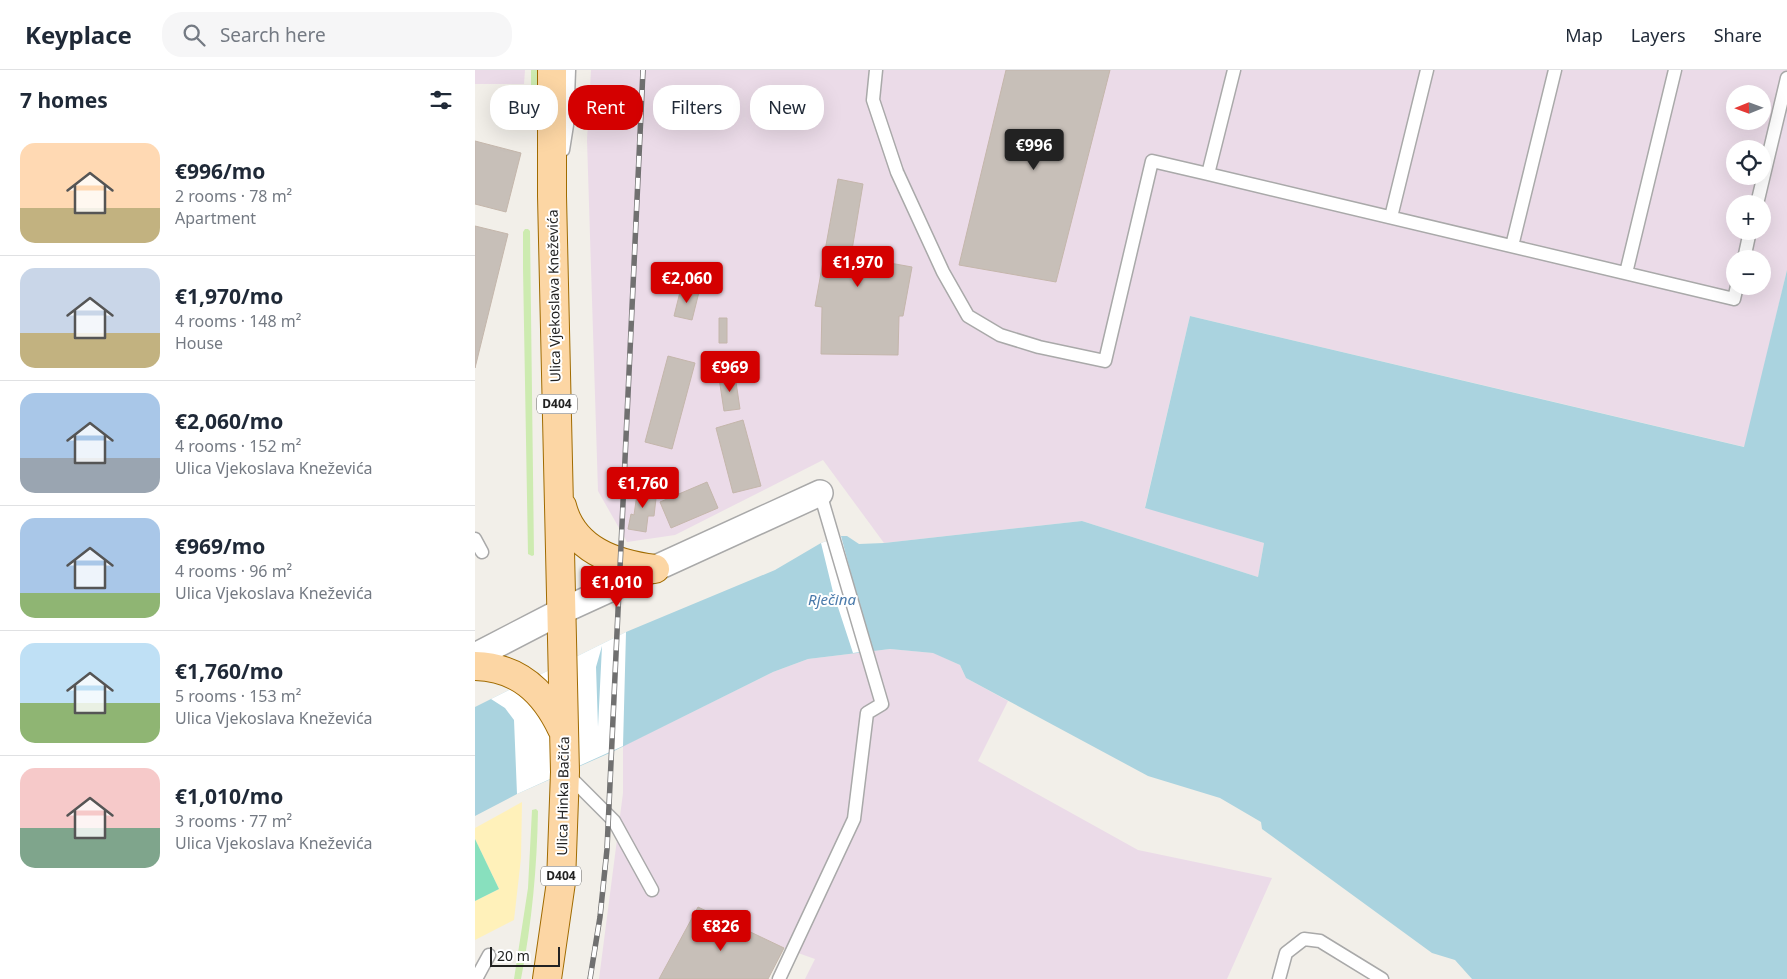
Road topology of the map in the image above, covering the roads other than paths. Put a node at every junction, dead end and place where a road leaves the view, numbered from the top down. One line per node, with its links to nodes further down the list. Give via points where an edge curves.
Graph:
1 (551, 70): 10 (main road, Ulica Vjekoslava Kneževića / D404)
2 (569, 70): 10 (lane, via 565,146)
3 (876, 70): 9 (lane, via 873,100 897,172 943,272 968,316 1000,335 1105,361 1152,161)
4 (1234, 70): 9 (lane)
5 (1427, 70): 12 (lane)
6 (1555, 70): 13 (lane)
7 (1675, 70): 14 (lane)
8 (1787, 78): 11 (lane)
9 (1208, 174): 12 (lane)
10 (552, 193): 17 (main road, Ulica Vjekoslava Kneževića / D404)
11 (1759, 195)
12 (1391, 217): 13 (lane)
13 (1512, 246): 14 (lane)
14 (1626, 273): 15 (lane, via 1734,299)
15 (1735, 295)
16 (820, 493): 20 (street); 30 (lane, via 883,704 867,713 854,819)
17 (559, 495): 20 (main road, via 564,516 573,532 587,545 610,560); 21 (main road, Ulica Vjekoslava Kneževića / D404)
18 (475, 539): 19 (lane)
19 (482, 552)
20 (655, 569): 21 (street)
21 (562, 611): 22 (street); 24 (main road, Ulica Hinka Bačića / D404)
22 (475, 656)
23 (475, 666): 24 (main road, via 499,669 526,682 553,709)
24 (564, 732): 25 (main road, Ulica Hinka Bačića / D404)
25 (565, 772): 26 (lane, via 614,821); 29 (main road, Ulica Hinka Bačića / D404, via 561,882)
26 (652, 890)
27 (489, 955): 28 (lane)
28 (476, 979)
29 (547, 979)
30 (779, 979)
31 (1279, 979): 32 (lane, via 1286,953 1304,939 1321,940)
32 (1382, 979)

